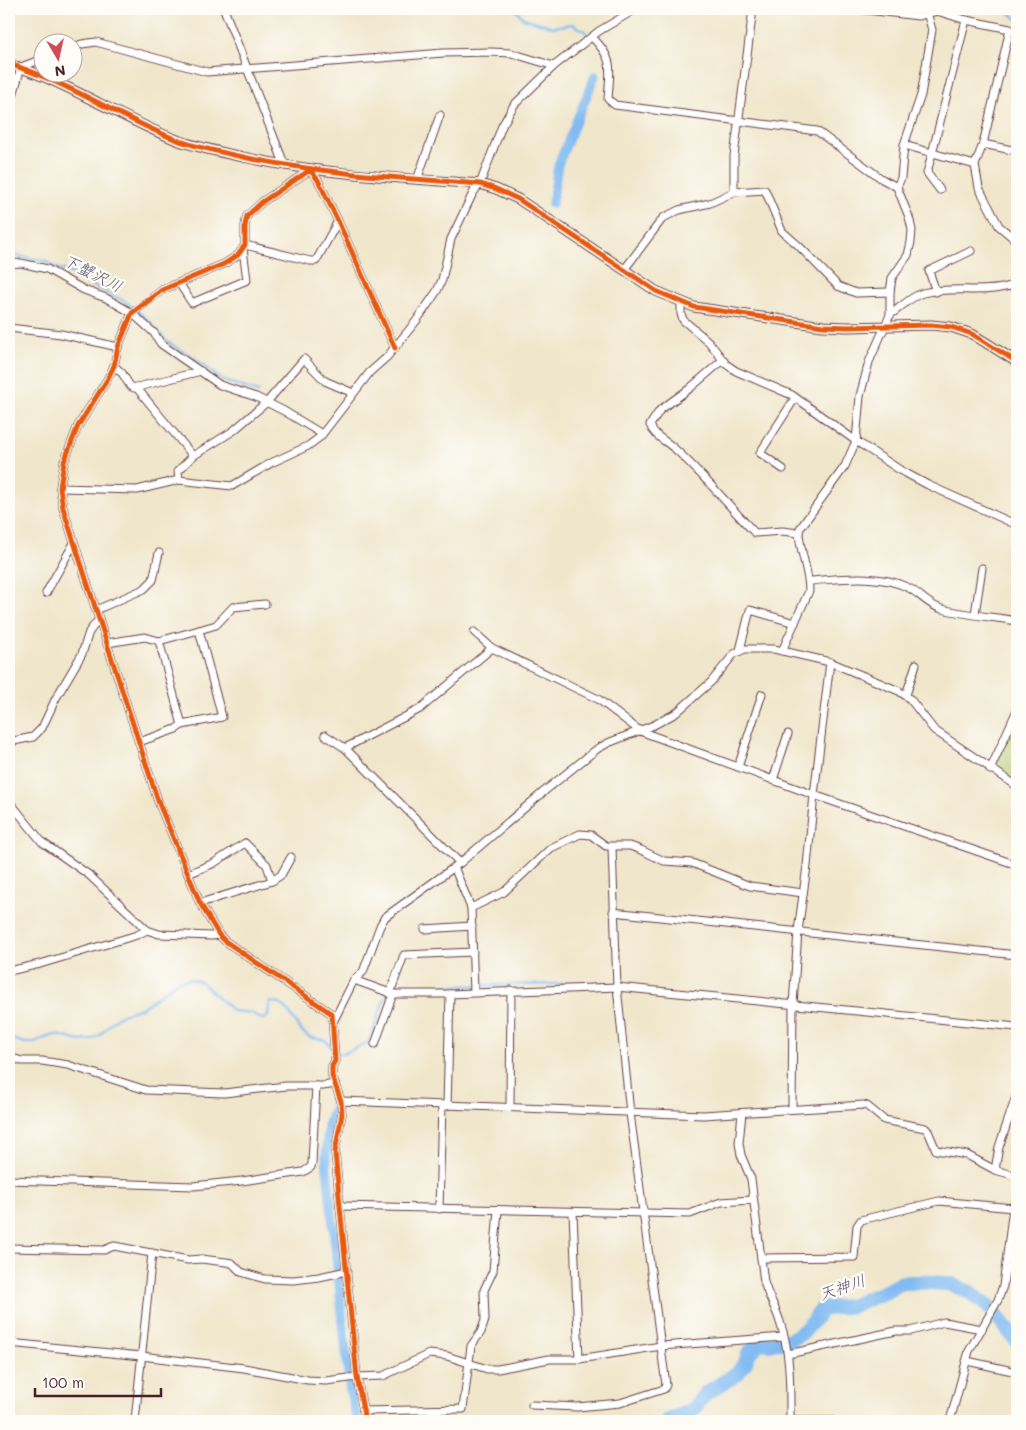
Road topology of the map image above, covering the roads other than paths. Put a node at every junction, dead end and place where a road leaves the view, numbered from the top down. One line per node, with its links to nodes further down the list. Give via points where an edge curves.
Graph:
1 (224, 9): 13 (street)
2 (636, 9): 7 (street)
3 (753, 9): 16 (street)
4 (858, 9): 5 (street, via 919,16)
5 (926, 11): 6 (street); 18 (street, via 932,30 921,95)
6 (966, 20): 17 (street, via 1010,30); 20 (street)
7 (592, 37): 11 (street); 16 (street, via 604,49 610,62 608,99 615,105)
8 (82, 44): 13 (street, via 96,42 207,72)
9 (32, 63): 12 (street)
10 (9, 64): 12 (street)
11 (554, 66): 13 (street, via 491,52); 25 (street, via 514,105 502,126)
12 (21, 67): 14 (street); 22 (street, via 179,141)
13 (247, 68): 22 (street)
14 (9, 110)
15 (440, 115): 24 (street)
16 (739, 121): 26 (street, via 817,131); 28 (street, via 734,156)
17 (983, 144): 19 (street); 21 (street)
18 (904, 146): 20 (street); 26 (street)
19 (1012, 150)
20 (932, 153): 21 (street); 27 (street, via 927,173)
21 (975, 165): 30 (street, via 979,188 999,226)
22 (285, 166): 23 (street)
23 (310, 170): 24 (street); 29 (street); 31 (street, via 262,202 248,216)
24 (417, 180): 25 (street)
25 (480, 184): 34 (street, via 518,199); 47 (street, via 472,193 451,239 437,291)
26 (897, 187): 39 (street, via 912,230 908,255 892,278)
27 (940, 190)
28 (734, 192): 34 (street, via 663,218); 39 (street, via 765,190 782,231 838,286 856,293)
29 (338, 221): 31 (street, via 316,261); 47 (street)
30 (1017, 241)
31 (244, 247): 35 (street, via 224,264); 35 (street, via 247,280 192,303)
32 (972, 251): 40 (street, via 929,271)
33 (9, 264): 42 (street, via 21,263 48,270)
34 (624, 270): 41 (street, via 656,291)
35 (179, 283): 42 (street, via 162,290)
36 (1017, 283): 37 (street)
37 (1010, 286): 38 (street); 40 (street, via 996,290)
38 (1017, 290)
39 (890, 292): 43 (street)
40 (936, 292): 43 (street, via 922,293)
41 (681, 302): 44 (street, via 694,307 823,326); 48 (street, via 683,320 709,342)
42 (132, 313): 46 (street); 51 (street, via 161,344)
43 (890, 315): 44 (street)
44 (886, 327): 49 (street, via 951,326 972,334); 57 (street, via 869,362 860,396)
45 (9, 328): 46 (street, via 61,334)
46 (118, 347): 50 (street)
47 (395, 348): 53 (street)
48 (723, 360): 54 (street, via 736,371); 63 (street, via 660,410 650,425 755,533)
49 (1017, 362)
50 (114, 366): 52 (street, via 130,386); 61 (street, via 78,426 64,462)
51 (202, 371): 52 (street); 55 (street, via 220,385)
52 (136, 387): 58 (street)
53 (353, 393): 55 (street, via 325,381 304,359); 56 (street)
54 (795, 398): 57 (street); 59 (street, via 760,453)
55 (267, 402): 56 (street); 58 (street, via 234,431)
56 (322, 434): 60 (street, via 308,446 232,486)
57 (856, 441): 62 (street, via 928,485); 63 (street, via 845,466 803,522)
58 (193, 456): 60 (street, via 178,471)
59 (783, 469)
60 (179, 480): 61 (street, via 137,490)
61 (60, 488): 64 (street)
62 (1017, 525)
63 (799, 533): 67 (street)
64 (74, 543): 68 (street); 70 (street)
65 (159, 553): 70 (street, via 154,580 149,585)
66 (982, 568): 71 (street)
67 (808, 581): 71 (street, via 862,578 895,583 908,587 929,604); 74 (street, via 808,596)
68 (46, 593)
69 (265, 604): 75 (street, via 233,607 216,625)
70 (96, 610): 72 (street)
71 (974, 614): 73 (street)
72 (99, 620): 78 (street); 91 (street, via 89,632 82,654 42,728 33,737)
73 (1017, 621)
74 (795, 623): 80 (street, via 750,610); 81 (street)
75 (199, 630): 77 (street); 87 (street, via 222,717)
76 (474, 632): 79 (street)
77 (159, 641): 78 (street, via 145,638); 87 (street)
78 (107, 643): 92 (street)
79 (492, 648): 88 (street, via 598,699); 93 (street, via 420,709)
80 (740, 650): 81 (street); 88 (street, via 690,702)
81 (782, 650): 82 (street)
82 (830, 662): 85 (street); 98 (street)
83 (916, 664): 85 (street)
84 (762, 694): 94 (street)
85 (906, 695): 95 (street, via 934,730)
86 (1017, 710): 95 (street)
87 (182, 725): 92 (street)
88 (640, 731): 94 (street); 102 (street, via 597,749)
89 (788, 734): 96 (street)
90 (325, 735): 93 (street)
91 (9, 742)
92 (139, 742): 104 (street, via 158,801)
93 (345, 748): 102 (street)
94 (738, 767): 96 (street)
95 (990, 770): 97 (street)
96 (773, 780): 98 (street)
97 (1017, 786)
98 (814, 795): 103 (street); 106 (street)
99 (9, 801): 112 (street, via 42,842 89,875)
100 (612, 848): 106 (street, via 630,846 664,861 692,863 750,886); 108 (street, via 591,835 580,834 551,848 504,892); 109 (street)
101 (291, 856): 105 (street, via 281,876)
102 (457, 865): 108 (street); 118 (street, via 385,917 363,972)
103 (1017, 865)
104 (188, 874): 105 (street, via 214,863 245,843 267,865); 107 (street)
105 (272, 881): 107 (street)
106 (803, 893): 113 (street)
107 (200, 902): 114 (street)
108 (471, 908): 110 (street)
109 (613, 912): 113 (street); 119 (street)
110 (472, 926): 111 (street); 115 (street)
111 (425, 929)
112 (147, 930): 114 (street, via 159,934); 117 (street)
113 (798, 931): 116 (street); 124 (street)
114 (219, 935): 125 (street, via 332,1014)
115 (473, 952): 121 (street); 122 (street, via 404,955)
116 (1017, 955)
117 (9, 971)
118 (354, 980): 122 (street); 125 (street)
119 (617, 987): 120 (street); 124 (street); 136 (street)
120 (510, 990): 121 (street); 134 (street)
121 (474, 992): 123 (street)
122 (391, 993): 123 (street); 127 (street)
123 (450, 994): 133 (street)
124 (792, 1005): 126 (street); 135 (street)
125 (334, 1020): 129 (street, via 332,1076)
126 (1017, 1027)
127 (375, 1044)
128 (9, 1057): 130 (street, via 22,1062 68,1064 146,1090 224,1093)
129 (335, 1084): 130 (street); 132 (street)
130 (316, 1086): 140 (street, via 312,1163 303,1172 193,1186)
131 (1017, 1094): 138 (street, via 999,1147)
132 (341, 1102): 133 (street); 143 (street, via 336,1152)
133 (445, 1106): 134 (street); 145 (street)
134 (510, 1107): 136 (street)
135 (792, 1109): 137 (street); 138 (street, via 867,1106 884,1120 925,1128 936,1150 967,1155)
136 (630, 1112): 137 (street); 148 (street)
137 (742, 1113): 142 (street, via 739,1143 751,1180)
138 (995, 1170): 139 (street)
139 (1017, 1176)
140 (9, 1180)
141 (1017, 1198): 144 (street)
142 (753, 1200): 148 (street, via 722,1202 690,1214); 151 (street)
143 (340, 1206): 145 (street); 153 (street)
144 (1013, 1208): 151 (street, via 939,1201 861,1220 857,1226 854,1257); 152 (street)
145 (439, 1209): 146 (street)
146 (498, 1210): 147 (street); 163 (street, via 493,1270 484,1290 485,1320 471,1346)
147 (573, 1212): 148 (street); 161 (street)
148 (644, 1214): 158 (street)
149 (9, 1248): 150 (street, via 104,1250 114,1246)
150 (152, 1253): 153 (street, via 232,1263 242,1272 265,1278 294,1280); 160 (street)
151 (761, 1258): 156 (street, via 767,1293)
152 (1006, 1268): 154 (street); 155 (street, via 998,1300)
153 (347, 1270): 165 (street)
154 (1017, 1270)
155 (982, 1329): 159 (street, via 944,1322); 162 (street)
156 (784, 1337): 158 (street); 159 (street)
157 (9, 1343): 160 (street)
158 (661, 1346): 161 (street); 166 (street, via 664,1389 620,1403 577,1407)
159 (788, 1354): 171 (street)
160 (141, 1356): 165 (street, via 244,1368 308,1380); 168 (street)
161 (578, 1359): 163 (street, via 549,1359 498,1369)
162 (966, 1361): 164 (street); 173 (street)
163 (470, 1363): 165 (street, via 429,1354 384,1376); 167 (street, via 463,1409)
164 (1017, 1372)
165 (356, 1377): 167 (street)
166 (532, 1405)
167 (363, 1411): 169 (street)
168 (135, 1421)
169 (365, 1421)
170 (786, 1421): 171 (street)
171 (790, 1421): 172 (street)
172 (833, 1421)
173 (950, 1421)

